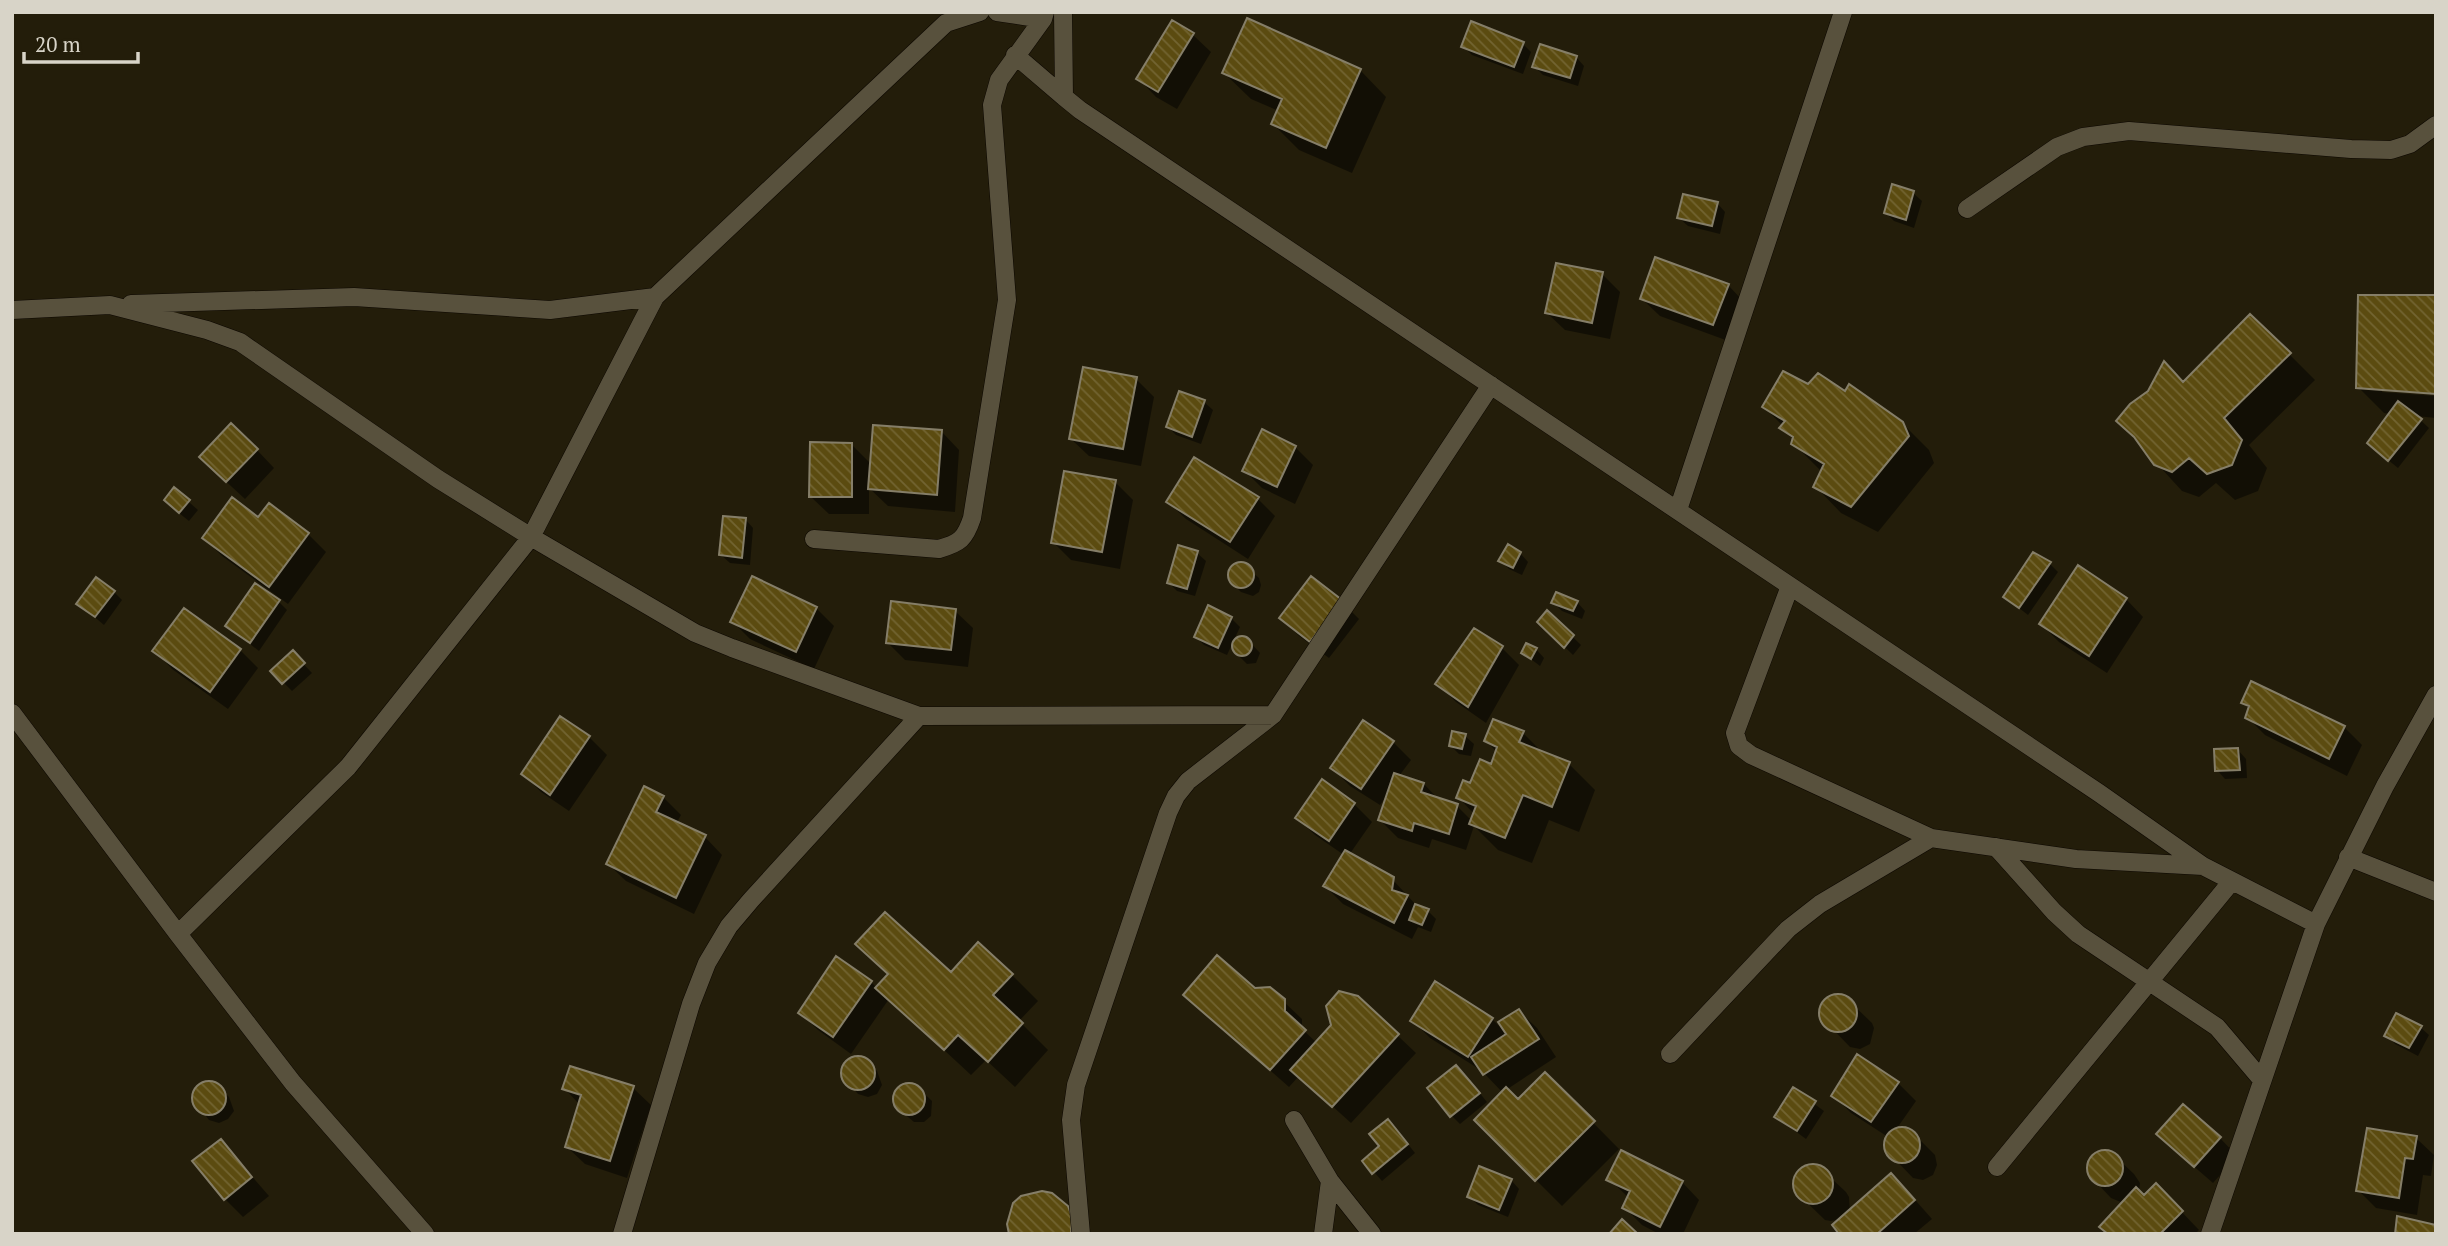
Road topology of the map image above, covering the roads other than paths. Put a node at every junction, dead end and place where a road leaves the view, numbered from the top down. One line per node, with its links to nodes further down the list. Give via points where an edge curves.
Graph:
1 (979, 12): 10 (street, via 946,23)
2 (997, 12): 5 (street)
3 (1063, 12): 7 (street)
4 (1843, 12): 14 (street)
5 (1044, 16): 6 (street)
6 (1015, 55): 7 (street); 16 (street, via 999,80 992,105 1007,300 966,535 939,549)
7 (1064, 97): 13 (street)
8 (2436, 125): 9 (street, via 2410,144 2391,150 2129,131 2083,137 2057,147)
9 (1967, 209)
10 (655, 298): 11 (street, via 550,310 354,297); 15 (street)
11 (110, 304): 12 (street); 15 (street, via 240,342 438,479)
12 (12, 310)
13 (1491, 384): 14 (street); 20 (street)
14 (1678, 510): 17 (street)
15 (531, 537): 21 (street, via 695,633); 29 (street, via 348,767)
16 (814, 539)
17 (1790, 586): 22 (street, via 1738,720 1739,746); 25 (street)
18 (2436, 695): 24 (street)
19 (12, 713): 29 (street)
20 (1273, 715): 21 (street); 38 (street, via 1188,781 1168,813 1076,1085 1071,1120)
21 (919, 716): 37 (street, via 751,900 707,963)
22 (1931, 838): 23 (street); 31 (street, via 1820,904 1788,929)
23 (1996, 847): 25 (street, via 2076,859); 30 (street, via 2053,912)
24 (2348, 857): 27 (street); 28 (street)
25 (2203, 866): 26 (street)
26 (2232, 881): 28 (street); 30 (street)
27 (2436, 892)
28 (2316, 924): 32 (street)
29 (178, 934): 36 (street, via 293,1083)
30 (2149, 983): 32 (street, via 2217,1027); 34 (street)
31 (1670, 1054)
32 (2262, 1080): 41 (street)
33 (1294, 1120): 35 (street)
34 (1997, 1167)
35 (1330, 1181): 39 (street); 40 (street)
36 (425, 1234)
37 (622, 1234)
38 (1080, 1234)
39 (1322, 1234)
40 (1372, 1234)
41 (2210, 1234)

